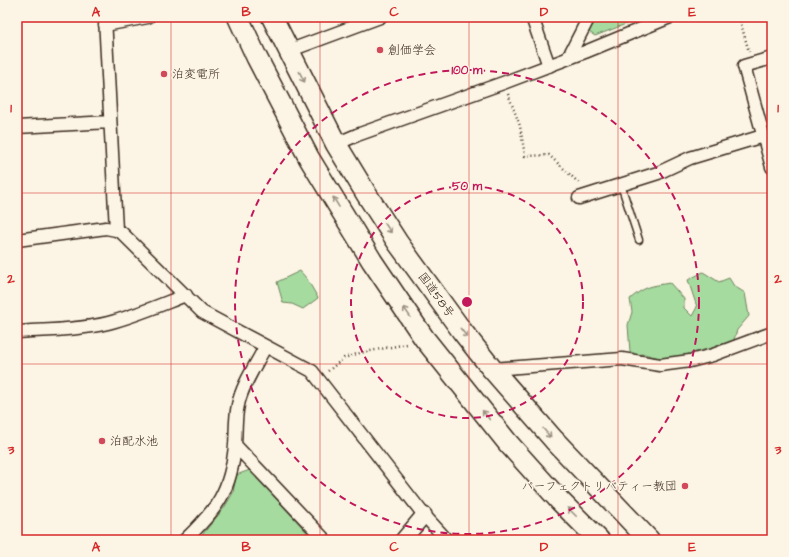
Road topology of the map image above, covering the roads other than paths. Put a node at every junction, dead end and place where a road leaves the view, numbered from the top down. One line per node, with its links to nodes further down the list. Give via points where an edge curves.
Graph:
1 (148, 17): 8 (street)
2 (238, 17): 34 (highway, one-way to 2, via 508,443 420,331 372,261 309,158)
3 (272, 17): 9 (highway, 国道58号)
4 (380, 17): 9 (street)
5 (532, 17): 12 (street)
6 (589, 17): 10 (street)
7 (670, 17): 10 (street)
8 (105, 21): 13 (street)
9 (288, 52): 16 (highway, 国道58号, one-way to 16)
10 (568, 58): 12 (street)
11 (772, 58): 15 (street, via 744,66)
12 (549, 66): 16 (street)
13 (110, 122): 14 (street); 20 (street)
14 (17, 127)
15 (763, 136): 17 (street); 18 (street, via 690,158 658,173)
16 (336, 144): 27 (highway, 国道58号, one-way to 27, via 398,242)
17 (771, 160)
18 (621, 185): 19 (street); 22 (lane)
19 (585, 196)
20 (116, 230): 21 (street, via 106,228); 23 (street)
21 (17, 240)
22 (639, 240)
23 (186, 295): 24 (street, via 108,323); 26 (street, via 202,312)
24 (17, 332)
25 (772, 333): 27 (street, via 713,355 660,365 622,359)
26 (265, 347): 28 (street, via 238,404); 29 (street, via 312,371)
27 (492, 369): 35 (highway, 国道58号, one-way to 35, via 559,446)
28 (235, 446): 30 (street, via 231,472 222,496 204,520); 31 (street)
29 (424, 515): 32 (street); 33 (street)
30 (184, 540)
31 (325, 540)
32 (403, 540)
33 (447, 540)
34 (599, 540)
35 (649, 540)

